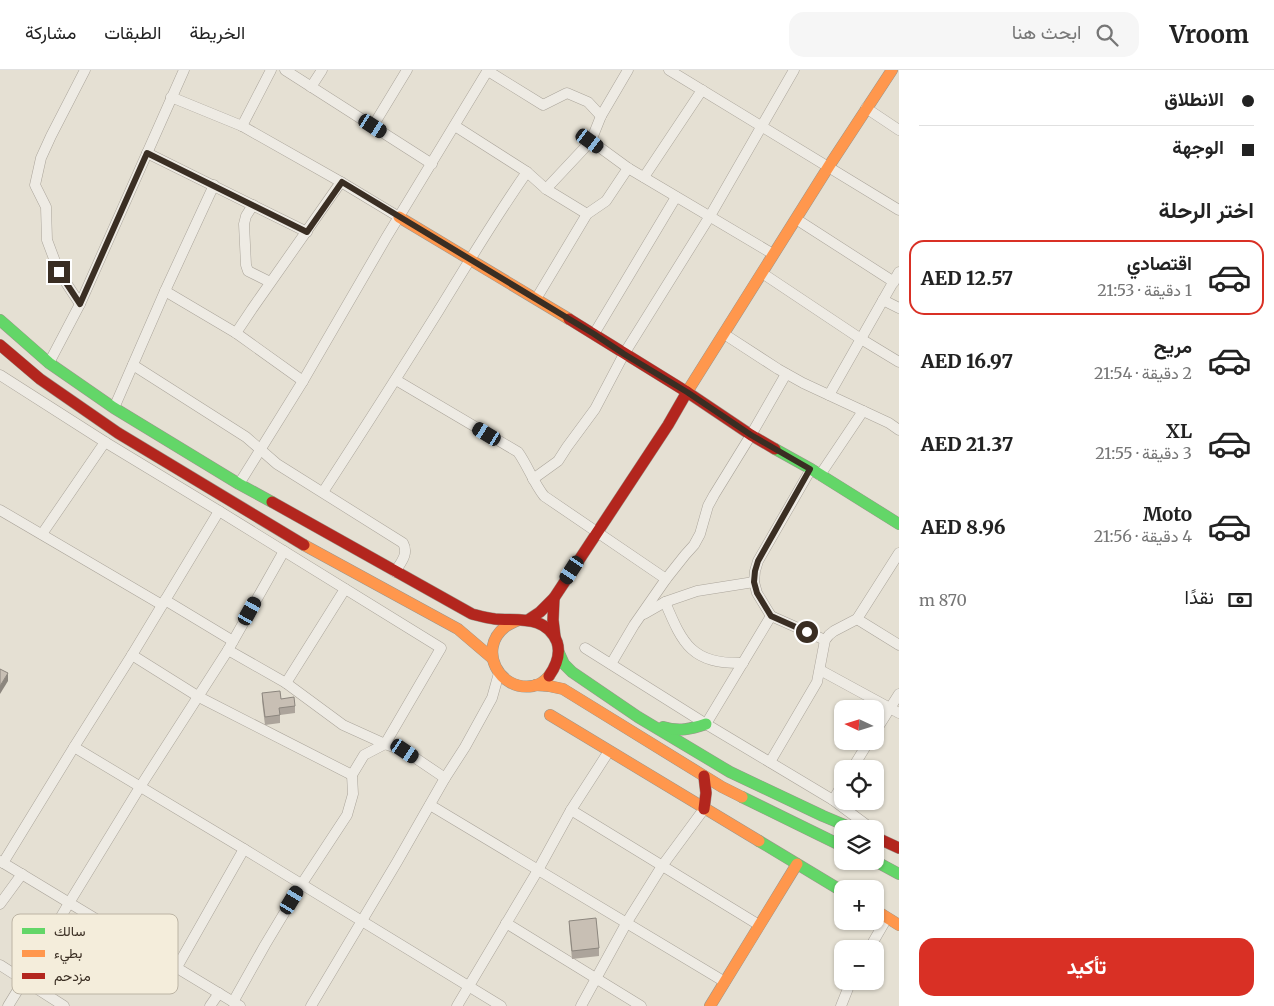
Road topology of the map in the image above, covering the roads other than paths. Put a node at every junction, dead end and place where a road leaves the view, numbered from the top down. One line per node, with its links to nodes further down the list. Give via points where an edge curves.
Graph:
1 (85, 70): 49 (street, via 41,158 35,185 46,207 47,240 59,272)
2 (184, 70): 14 (street)
3 (271, 70): 17 (street)
4 (285, 70): 12 (street)
5 (322, 70): 12 (street)
6 (407, 70): 18 (street)
7 (488, 70): 16 (street, via 543,105 567,93 588,102); 19 (street)
8 (628, 70): 16 (street)
9 (669, 70): 13 (street)
10 (794, 70): 20 (street)
11 (892, 70): 15 (main road)
12 (311, 87): 18 (street)
13 (702, 90): 20 (street); 28 (street)
14 (171, 97): 17 (street); 23 (street)
15 (866, 108): 21 (street); 25 (main road)
16 (601, 116): 22 (street)
17 (242, 126): 29 (street)
18 (373, 126): 24 (street)
19 (454, 126): 24 (street); 27 (street)
20 (762, 127): 25 (street); 36 (street)
21 (899, 130)
22 (590, 141): 26 (street); 31 (street)
23 (147, 153): 30 (street); 49 (street)
24 (432, 164): 37 (street)
25 (829, 166): 34 (street); 38 (main road)
26 (628, 168): 28 (street); 35 (street, via 606,201)
27 (527, 172): 31 (street); 41 (street)
28 (644, 178): 32 (street)
29 (342, 182): 37 (street); 39 (street)
30 (214, 186): 33 (street); 46 (street)
31 (546, 189): 35 (street)
32 (676, 197): 36 (street); 53 (street)
33 (254, 205): 39 (street); 44 (street, via 244,224 246,265 248,271)
34 (899, 210)
35 (587, 214): 47 (street)
36 (710, 216): 40 (street); 57 (street)
37 (399, 217): 41 (main road); 64 (street)
38 (796, 219): 40 (main road); 45 (street)
39 (307, 232): 44 (street)
40 (773, 254): 43 (main road)
41 (470, 260): 47 (main road); 63 (street)
42 (899, 272): 45 (street)
43 (762, 273): 54 (main road); 55 (street)
44 (270, 282): 52 (street)
45 (894, 282): 48 (street)
46 (165, 291): 52 (street); 60 (street)
47 (536, 298): 53 (main road)
48 (883, 300): 50 (street); 55 (street)
49 (80, 304): 59 (street)
50 (899, 308)
51 (0, 320): 59 (main road)
52 (236, 333): 64 (street)
53 (594, 334): 57 (main road)
54 (724, 334): 61 (street); 65 (main road)
55 (861, 339): 58 (street); 66 (street)
56 (0, 345): 102 (main road, via 40,379 118,433 296,541 458,629)
57 (624, 354): 65 (main road); 74 (street, via 595,410 558,461)
58 (899, 362)
59 (49, 363): 67 (main road)
60 (133, 365): 67 (street); 72 (street)
61 (786, 374): 66 (street); 70 (street)
62 (0, 375): 71 (street)
63 (396, 380): 74 (street, via 518,452); 76 (street)
64 (303, 381): 72 (street)
65 (687, 392): 70 (main road); 80 (main road)
66 (829, 395): 68 (street)
67 (114, 408): 75 (main road)
68 (863, 411): 69 (street); 73 (street)
69 (899, 430)
70 (751, 435): 73 (main road); 85 (street, via 711,500 694,545)
71 (105, 442): 78 (street); 81 (street)
72 (260, 449): 75 (street); 76 (street)
73 (815, 472): 79 (main road); 86 (street, via 758,561)
74 (533, 479): 80 (street, via 544,496)
75 (239, 484): 84 (main road)
76 (322, 492): 84 (street, via 403,543 405,556)
77 (0, 510): 81 (street)
78 (219, 510): 82 (street); 90 (street)
79 (899, 524)
80 (597, 532): 85 (street); 88 (main road)
81 (42, 534): 90 (street)
82 (284, 551): 87 (street); 97 (street)
83 (899, 553): 93 (street)
84 (395, 572): 94 (main road, via 472,614)
85 (666, 579): 91 (street)
86 (754, 582): 89 (street, via 696,591); 92 (street)
87 (345, 589): 107 (street); 118 (street, via 441,648)
88 (554, 598): 94 (main road, via 540,612); 95 (main road)
89 (666, 602): 91 (street); 103 (street, via 679,634 688,646 709,660)
90 (163, 603): 97 (street); 101 (street)
91 (641, 616): 104 (street)
92 (771, 616): 96 (street); 103 (street)
93 (857, 619): 96 (street, via 834,631); 98 (street)
94 (523, 620): 95 (main road, via 543,625); 102 (main road, via 511,623 498,634)
95 (555, 637): 100 (main road)
96 (826, 640): 105 (street)
97 (231, 645): 107 (street); 111 (street)
98 (899, 645)
99 (585, 648): 104 (street)
100 (559, 653): 109 (main road, via 555,670); 115 (main road, via 572,672)
101 (132, 655): 111 (street); 119 (street)
102 (492, 658): 106 (main road)
103 (743, 663): 117 (street)
104 (611, 664): 117 (street)
105 (820, 670): 113 (street); 121 (street, via 817,682)
106 (499, 673): 108 (main road); 112 (street)
107 (286, 683): 118 (street, via 343,725)
108 (511, 684): 109 (main road); 112 (street)
109 (536, 685): 123 (main road, via 563,689)
110 (899, 694): 113 (street)
111 (199, 696): 122 (street); 125 (street)
112 (492, 698): 124 (street)
113 (894, 711): 116 (street)
114 (550, 715): 120 (main road)
115 (638, 717): 117 (main road, via 677,731); 131 (main road, via 730,772)
116 (884, 722)
117 (706, 724): 121 (street)
118 (385, 744): 122 (street, via 364,755); 124 (street, via 405,751)
119 (74, 747): 125 (street); 137 (street)
120 (609, 751): 128 (main road); 129 (street)
121 (770, 762): 126 (street)
122 (352, 775): 144 (street, via 353,794 347,814)
123 (704, 776): 128 (main road); 134 (main road)
124 (445, 778): 127 (street)
125 (140, 787): 136 (street); 146 (street)
126 (833, 800): 130 (street)
127 (430, 805): 141 (street); 152 (street)
128 (704, 809): 138 (main road); 139 (street)
129 (571, 810): 139 (street); 141 (street)
130 (860, 820)
131 (834, 821)
132 (884, 836): 135 (street)
133 (884, 840): 135 (main road)
134 (834, 842)
135 (897, 844)
136 (244, 849): 144 (street); 158 (street)
137 (2, 862): 142 (street)
138 (796, 864): 145 (main road); 155 (main road)
139 (662, 866): 153 (street); 155 (street)
140 (884, 866): 143 (main road)
141 (538, 870): 153 (street); 154 (street)
142 (22, 874): 146 (street); 147 (street)
143 (899, 874)
144 (302, 885): 152 (street); 169 (street, via 265,945)
145 (834, 886)
146 (69, 903): 148 (street); 149 (street)
147 (0, 904)
148 (63, 914)
149 (88, 914)
150 (884, 916): 151 (main road)
151 (887, 918): 156 (main road); 157 (street)
152 (361, 921): 164 (street); 173 (street)
153 (627, 922): 162 (street); 163 (street)
154 (506, 923): 162 (street); 164 (street)
155 (759, 924): 163 (main road)
156 (899, 925)
157 (874, 940)
158 (178, 964)
159 (0, 965): 161 (street)
160 (178, 967): 168 (street)
161 (12, 972)
162 (596, 977): 176 (street); 177 (street)
163 (725, 982): 178 (main road)
164 (469, 986): 174 (street); 175 (street)
165 (847, 990): 179 (street)
166 (15, 994): 170 (street)
167 (46, 994): 171 (street)
168 (219, 994): 169 (street); 172 (street)
169 (236, 1004)
170 (8, 1006)
171 (64, 1006)
172 (210, 1006)
173 (310, 1006)
174 (457, 1006)
175 (501, 1006)
176 (581, 1006)
177 (642, 1006)
178 (710, 1006)
179 (841, 1006)

